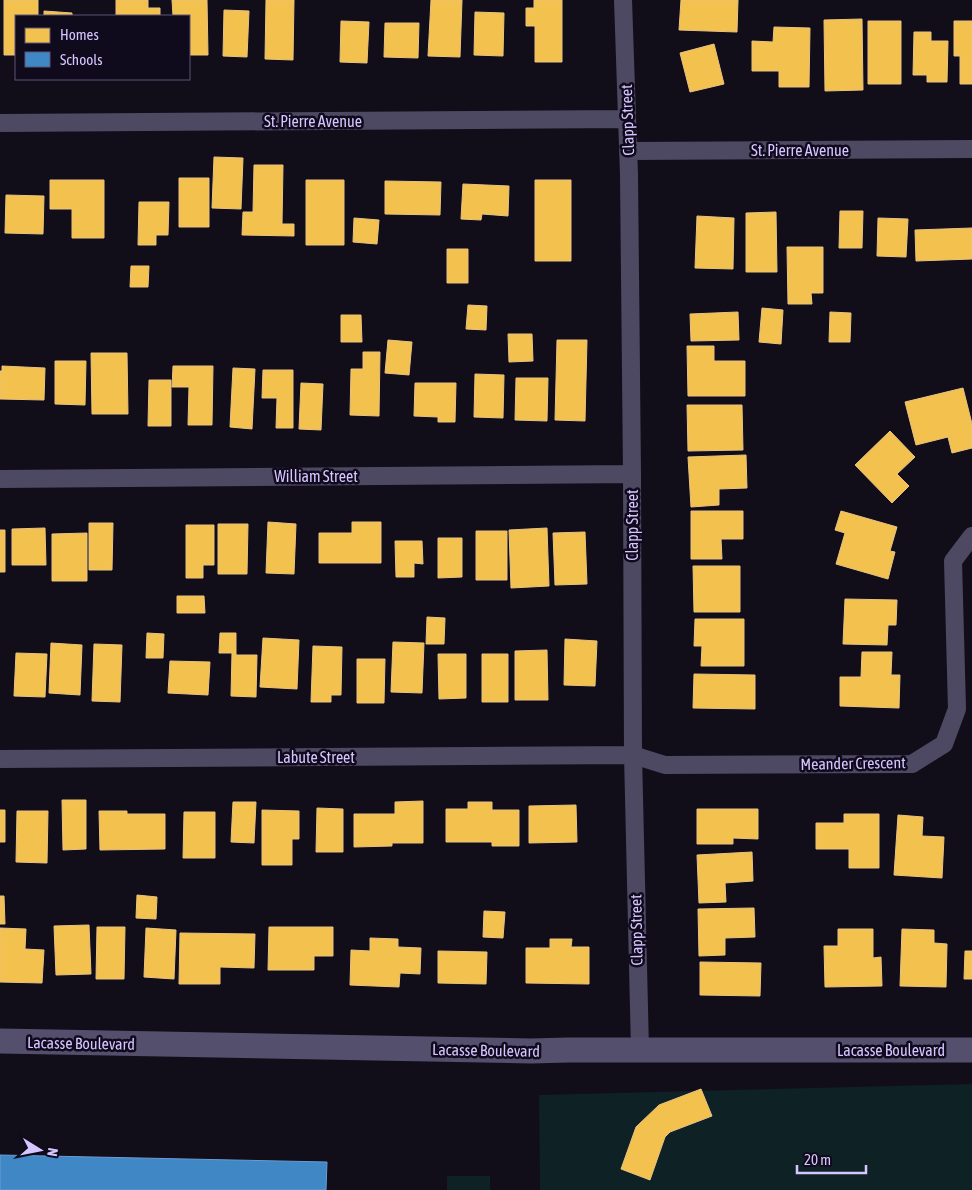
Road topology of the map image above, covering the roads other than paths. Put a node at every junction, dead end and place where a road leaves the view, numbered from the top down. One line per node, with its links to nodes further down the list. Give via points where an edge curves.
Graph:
1 (623, 0): 2 (street, Clapp Street)
2 (626, 120): 3 (street, St. Pierre Avenue); 5 (street, Clapp Street)
3 (0, 123)
4 (972, 149): 5 (street, St. Pierre Avenue)
5 (628, 151): 6 (street, Clapp Street)
6 (632, 474): 7 (street, William Street); 9 (street, Clapp Street)
7 (0, 479)
8 (972, 536): 9 (street, Meander Crescent, via 953,561 957,709 944,744 912,764 665,765)
9 (633, 755): 10 (street, Labute Street); 12 (street, Clapp Street)
10 (0, 759)
11 (0, 1041): 12 (street, Lacasse Boulevard, via 531,1051)
12 (640, 1050): 13 (street, Lacasse Boulevard)
13 (972, 1050)

